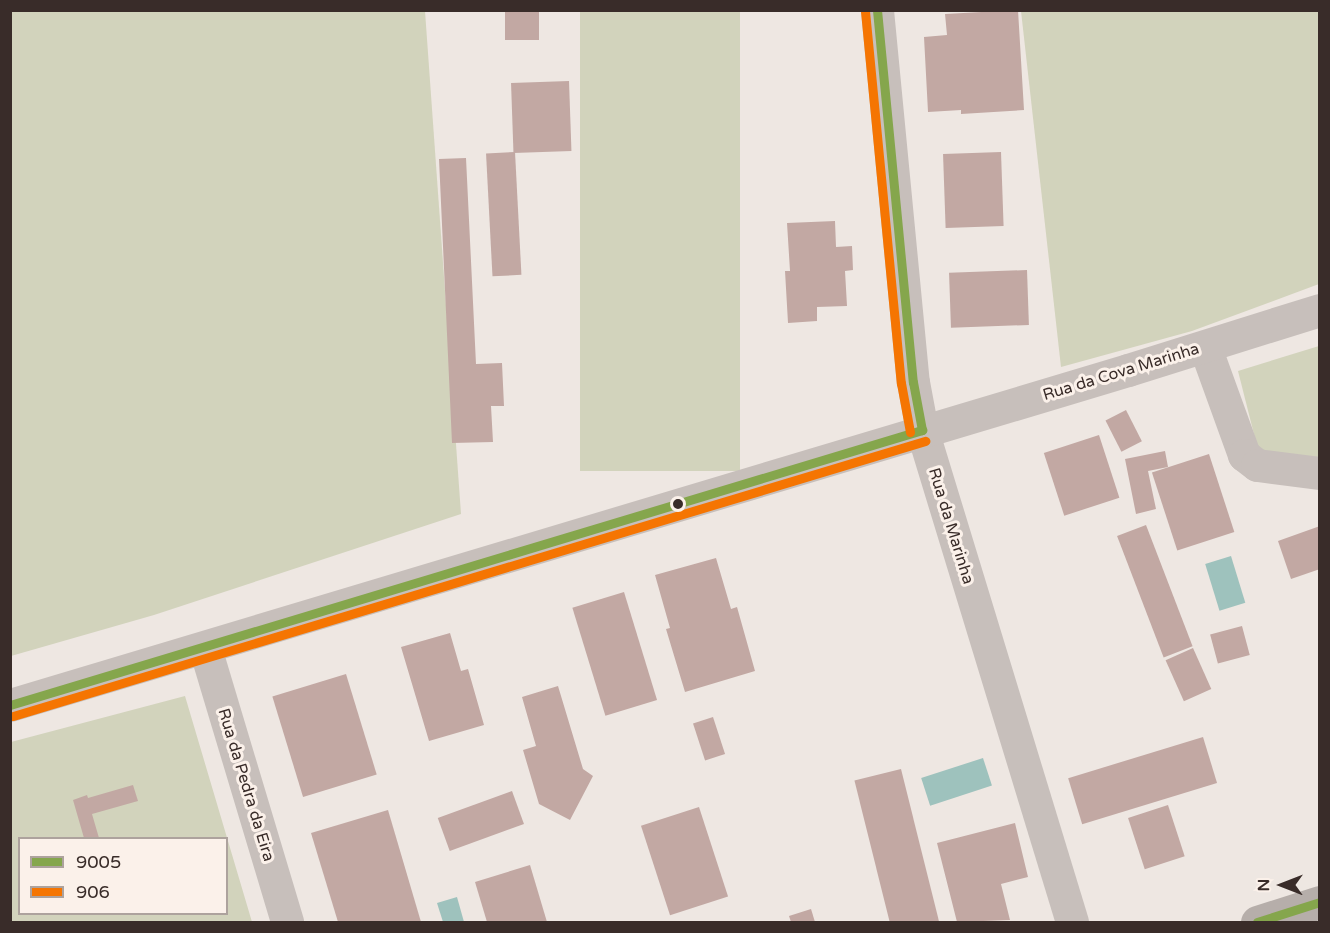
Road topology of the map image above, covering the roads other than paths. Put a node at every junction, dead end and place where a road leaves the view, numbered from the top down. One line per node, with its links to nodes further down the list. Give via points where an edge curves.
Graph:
1 (877, 10): 4 (street, Rua da Marinha, via 913,382)
2 (1320, 310): 3 (street, Rua da Cova Marinha)
3 (1205, 347): 4 (street, Rua da Cova Marinha); 5 (street, via 1244,455 1257,465)
4 (922, 430): 6 (street, Rua da Cova Marinha); 10 (street, Rua da Marinha)
5 (1320, 473)
6 (205, 648): 7 (street, Rua da Cova Marinha); 9 (street, Rua da Pedra da Eira)
7 (10, 705)
8 (1320, 902): 11 (main road)
9 (287, 922)
10 (1072, 922)
11 (1257, 922)

